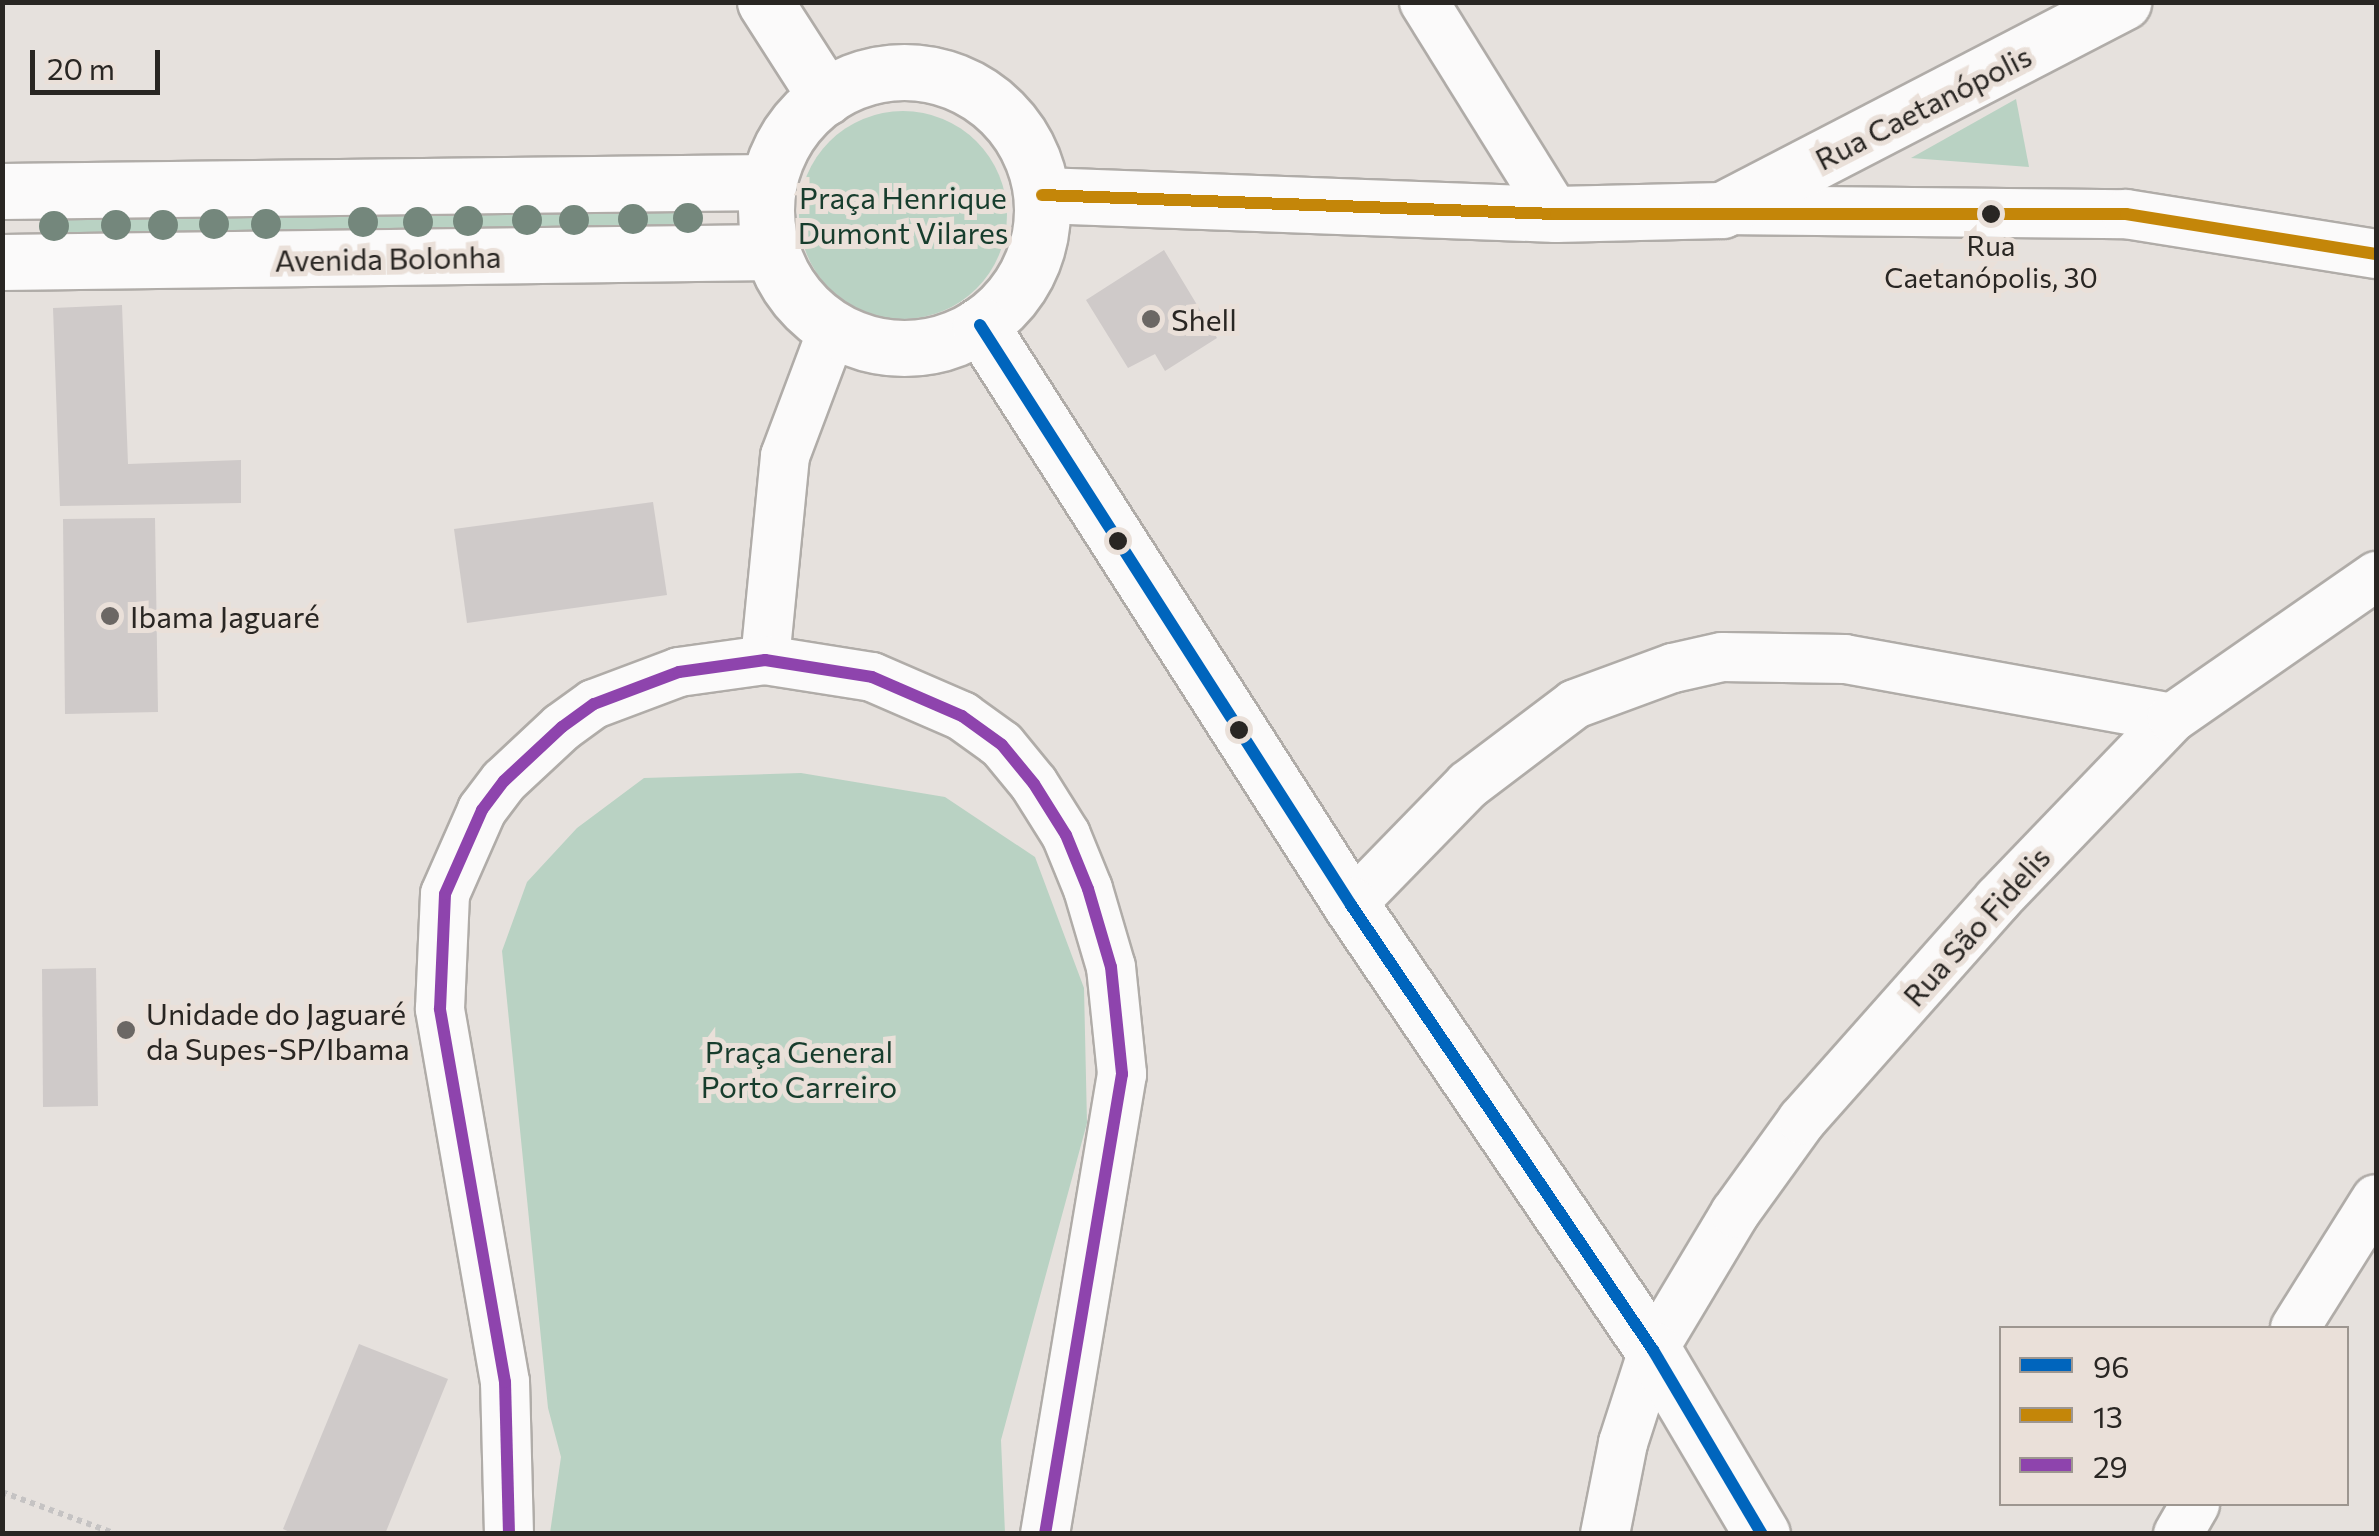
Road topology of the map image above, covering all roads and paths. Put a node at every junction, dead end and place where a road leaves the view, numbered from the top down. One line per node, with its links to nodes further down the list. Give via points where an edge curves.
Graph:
1 (766, 2): 4 (main road)
2 (1424, 2): 9 (street)
3 (2123, 2): 8 (main road, Rua Caetanópolis)
4 (826, 96): 5 (main road, via 780,149); 7 (main road, via 851,82 907,72 962,85 1016,130)
5 (769, 182): 6 (main road); 10 (main road)
6 (2, 191)
7 (1042, 195): 9 (main road); 13 (main road, via 1030,269)
8 (1722, 210): 9 (main road); 11 (street, via 2126,214)
9 (1556, 214)
10 (773, 252): 12 (main road, Avenida Bolonha); 14 (main road, via 796,296)
11 (2376, 254)
12 (2, 262)
13 (980, 324): 14 (main road, via 945,341 908,347); 18 (main road)
14 (833, 328): 16 (street, via 785,456)
15 (2376, 576): 17 (street, Rua São Fidelis)
16 (765, 660): 25 (street, via 679,672 594,704 562,727 482,810 445,894 440,1009 505,1382); 26 (street, via 818,664 916,692 1002,745 1066,834 1111,968 1122,1074 1115,1142)
17 (2172, 718): 18 (street, via 1846,659 1722,657 1672,668 1575,704 1468,785); 21 (street, Rua São Fidelis, via 1998,899 1802,1120 1735,1214)
18 (1350, 904): 21 (main road)
19 (2376, 1200): 20 (street)
20 (2295, 1326)
21 (1653, 1350): 27 (street, Rua São Fidelis); 28 (main road)
22 (2, 1492): 24 (path)
23 (2194, 1506): 29 (street)
24 (116, 1534)
25 (509, 1534)
26 (1045, 1534)
27 (1605, 1534)
28 (1762, 1534)
29 (2178, 1534)

